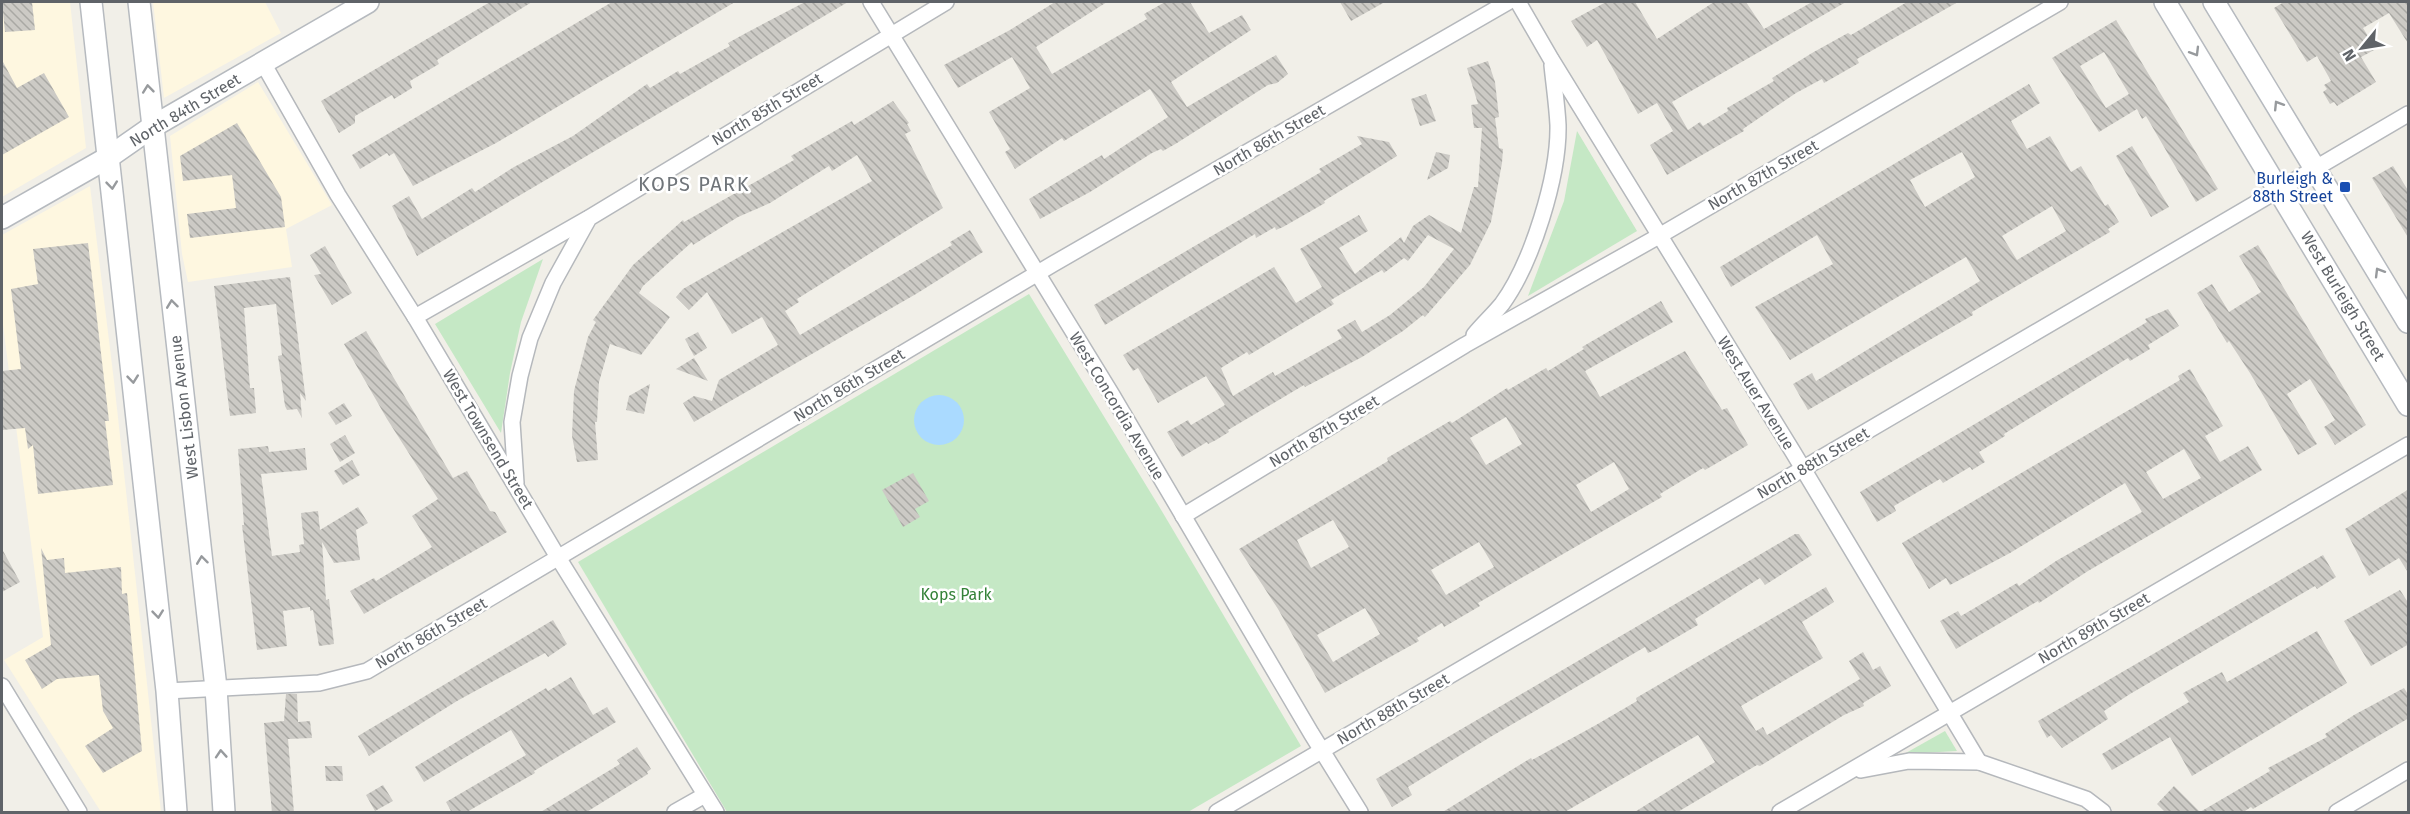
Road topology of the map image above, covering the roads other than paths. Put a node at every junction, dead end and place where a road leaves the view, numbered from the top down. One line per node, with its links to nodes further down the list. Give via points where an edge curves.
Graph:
1 (91, 2): 16 (main road)
2 (139, 2): 15 (main road, West Lisbon Avenue, one-way to 2)
3 (368, 2): 13 (main road, North 84th Street)
4 (871, 2): 11 (street, West Concordia Avenue)
5 (946, 2): 11 (street, North 85th Street)
6 (1508, 2): 22 (street, North 86th Street)
7 (1518, 2): 12 (street, West Auer Avenue)
8 (2060, 2): 21 (street, North 87th Street)
9 (2165, 2): 18 (main road, West Burleigh Street, one-way to 18)
10 (2214, 2): 17 (main road, one-way to 10)
11 (891, 34): 20 (street, North 85th Street); 22 (street, West Concordia Avenue)
12 (1551, 59): 21 (street, West Auer Avenue); 25 (street, North 87th Street, via 1558,127 1549,194 1528,254 1503,303)
13 (263, 63): 15 (main road, North 84th Street); 23 (street, West Townsend Street, via 338,195)
14 (2409, 114): 17 (street, North 88th Street)
15 (152, 127): 16 (main road, North 84th Street); 33 (main road, West Lisbon Avenue, one-way to 15)
16 (108, 157): 19 (main road, North 84th Street); 34 (main road, one-way to 34)
17 (2317, 168): 18 (street, North 88th Street); 24 (main road, one-way to 17)
18 (2278, 189): 26 (main road, West Burleigh Street); 28 (street, North 88th Street)
19 (2, 218)
20 (589, 218): 23 (street, North 85th Street); 29 (street, North 85th Street, via 553,283 522,366 512,422)
21 (1659, 236): 25 (street, North 87th Street); 28 (street, West Auer Avenue)
22 (1036, 274): 30 (street, West Concordia Avenue); 31 (street, North 86th Street)
23 (415, 317): 29 (street, West Townsend Street)
24 (2409, 322)
25 (1465, 345): 30 (street, North 87th Street)
26 (2409, 405)
27 (2409, 445): 35 (street, North 89th Street)
28 (1803, 469): 35 (street, West Auer Avenue); 36 (street, North 88th Street)
29 (516, 485): 31 (street, West Townsend Street)
30 (1183, 516): 36 (street, West Concordia Avenue)
31 (559, 559): 33 (street, North 86th Street, via 367,671 318,683); 40 (street, West Townsend Street)
32 (2, 686): 41 (street)
33 (216, 688): 34 (street, North 86th Street); 43 (main road, West Lisbon Avenue, one-way to 33)
34 (166, 691): 42 (main road)
35 (1948, 713): 37 (street, West Auer Avenue); 39 (street, North 89th Street)
36 (1322, 751): 46 (street, North 88th Street); 47 (street, West Concordia Avenue)
37 (1979, 762): 39 (street, via 1909,760); 49 (street, via 2086,799)
38 (2409, 770): 50 (street)
39 (1849, 772): 48 (street, North 89th Street)
40 (705, 795): 44 (street); 45 (street, West Townsend Street)
41 (79, 813)
42 (176, 813)
43 (224, 813)
44 (675, 813)
45 (716, 813)
46 (1217, 813)
47 (1360, 813)
48 (1780, 813)
49 (2103, 813)
50 (2337, 813)

